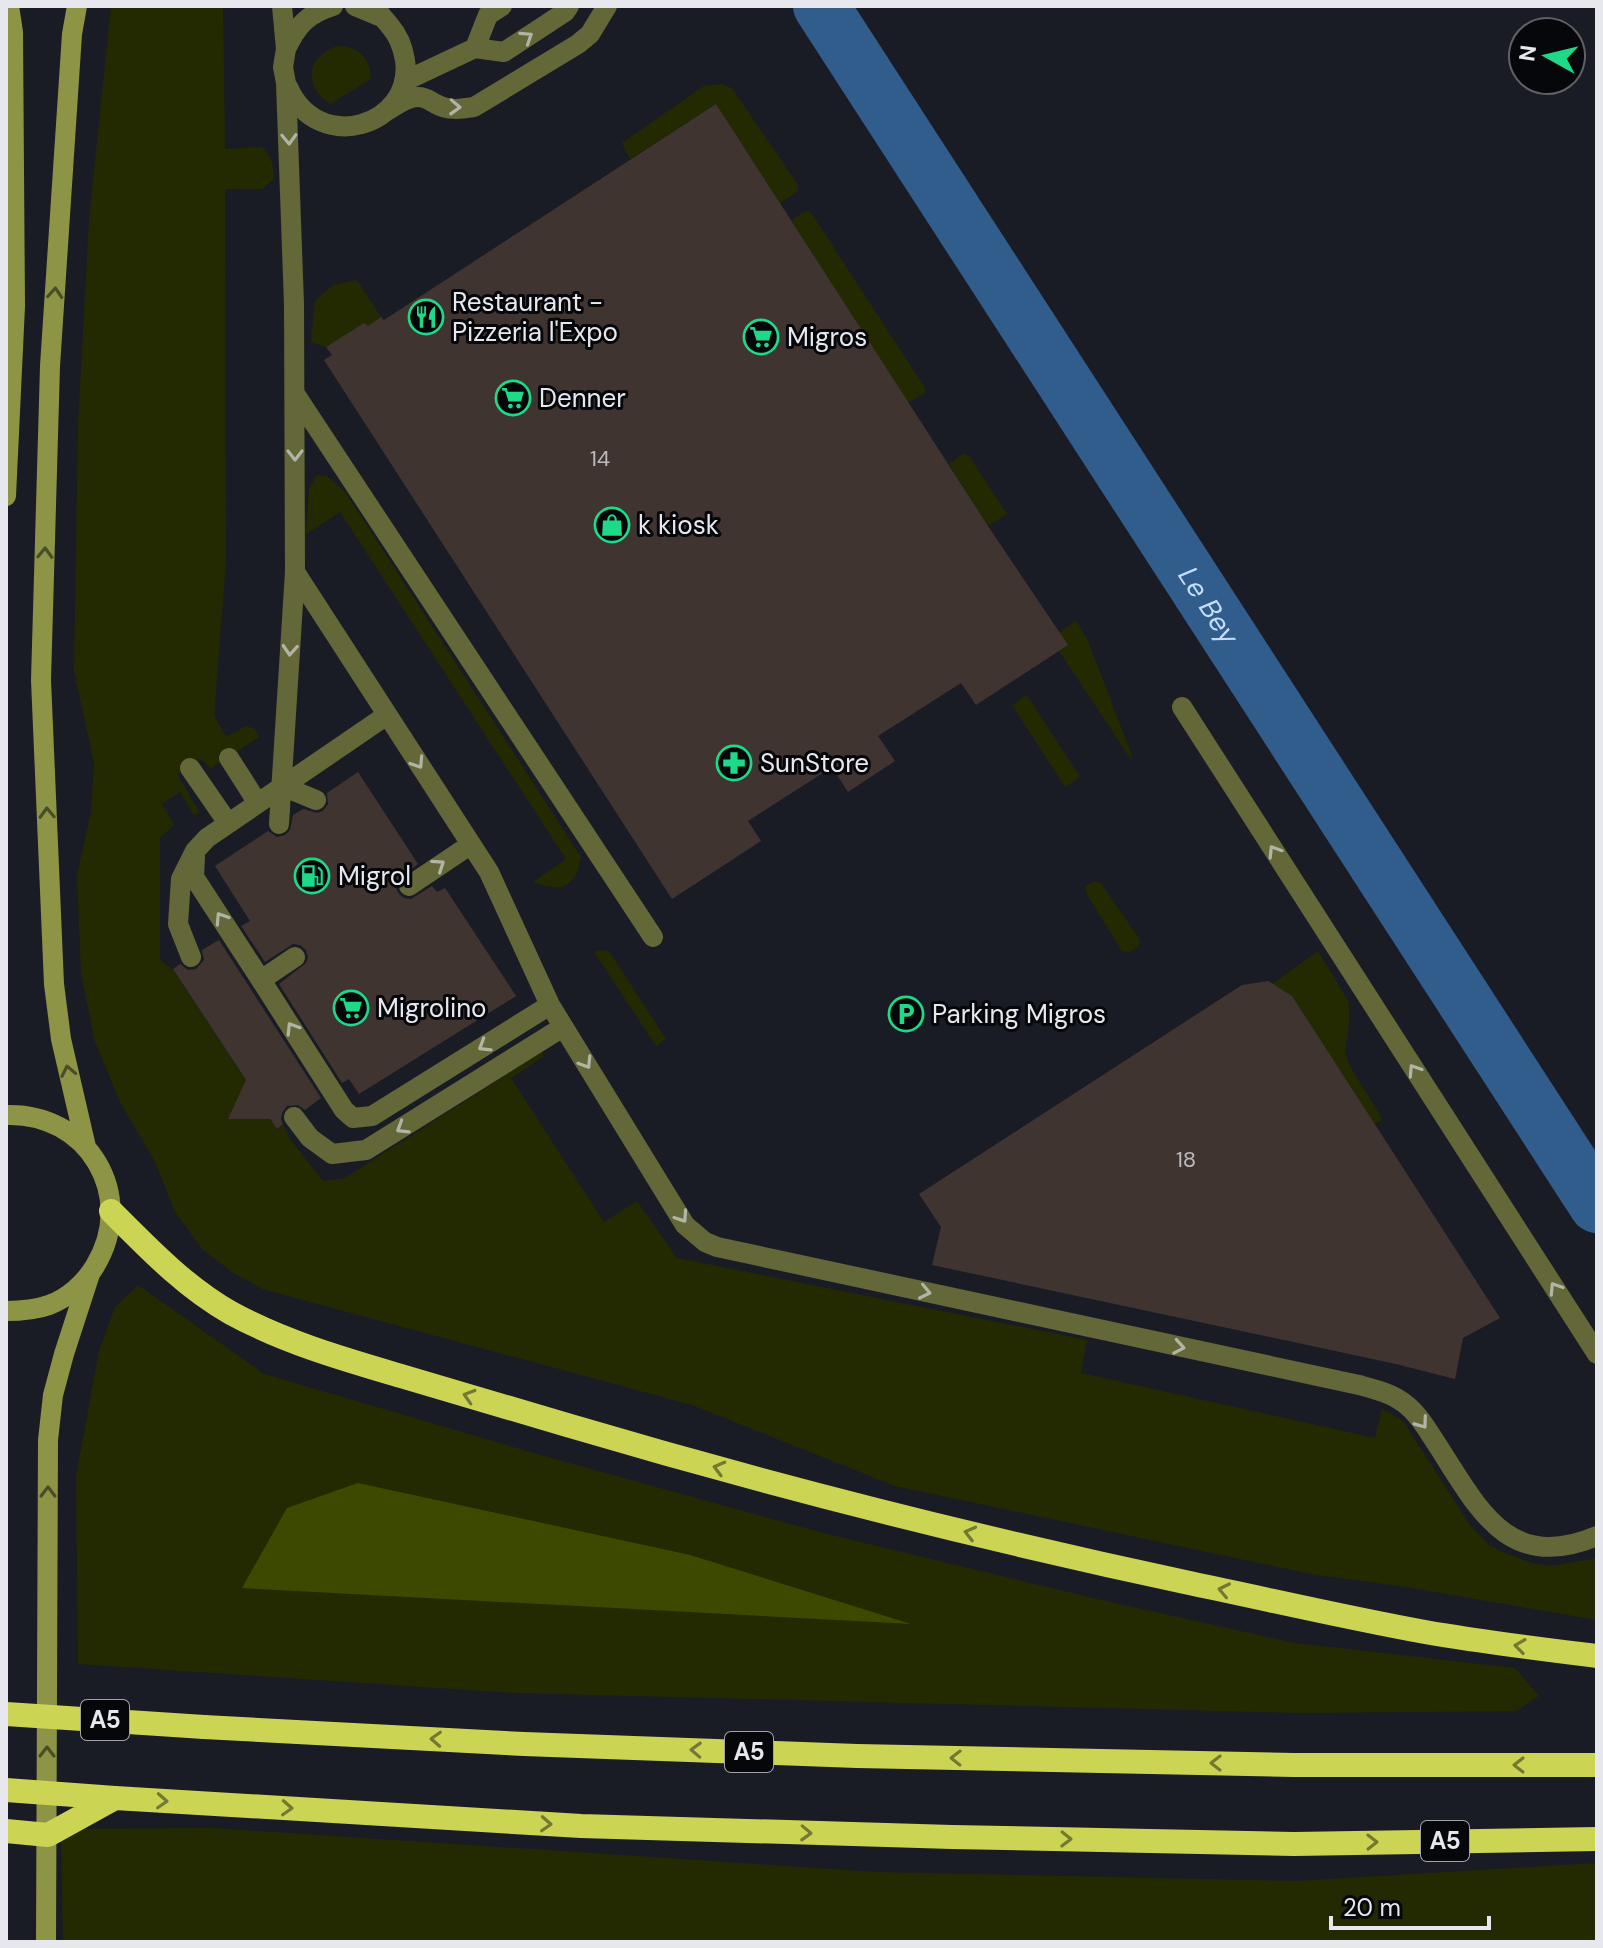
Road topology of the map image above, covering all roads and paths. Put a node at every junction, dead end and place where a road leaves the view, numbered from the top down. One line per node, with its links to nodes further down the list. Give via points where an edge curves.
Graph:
1 (9, 6): 16 (main road, via 15,306)
2 (77, 6): 38 (main road, one-way to 2, via 54,984 41,680 50,366)
3 (282, 6): 11 (lane)
4 (333, 6): 11 (lane, via 309,16)
5 (355, 6): 9 (lane)
6 (502, 6): 10 (lane, via 488,15)
7 (569, 6): 10 (lane, one-way to 7, via 504,52)
8 (607, 6): 14 (lane, one-way to 8, via 417,97 445,108 474,107 578,44)
9 (378, 11): 12 (lane, via 400,40)
10 (475, 48): 12 (lane)
11 (286, 49): 13 (lane)
12 (405, 81): 14 (lane)
13 (286, 83): 14 (lane, via 306,114 322,123 358,126); 15 (lane, one-way to 15)
14 (383, 113)
15 (295, 394): 17 (lane, one-way to 17); 30 (lane)
16 (6, 496)
17 (295, 572): 19 (lane); 22 (lane, one-way to 22)
18 (1182, 707): 42 (lane, one-way to 18)
19 (387, 715): 22 (lane); 28 (lane, one-way to 28)
20 (229, 758): 24 (lane)
21 (190, 768): 25 (lane)
22 (282, 786): 23 (lane); 24 (lane); 26 (lane)
23 (316, 800)
24 (257, 802): 25 (lane)
25 (228, 823): 27 (lane)
26 (279, 824)
27 (201, 845): 31 (lane, via 181,879 178,924); 33 (lane, one-way to 27, via 194,877)
28 (470, 845): 29 (lane, one-way to 28); 34 (lane, via 489,872)
29 (409, 886)
30 (653, 937)
31 (191, 957)
32 (295, 957): 33 (lane)
33 (261, 980): 34 (lane, one-way to 33, via 372,1116 353,1118)
34 (550, 1005): 35 (lane)
35 (563, 1027): 37 (lane, one-way to 37, via 366,1150 332,1154); 43 (lane, one-way to 43, via 685,1225 705,1242 1382,1391 1419,1417 1486,1517 1503,1533 1549,1548)
36 (6, 1115): 38 (main road, via 45,1119)
37 (294, 1117)
38 (86, 1147): 39 (main road, via 104,1177)
39 (111, 1211): 40 (main road, via 109,1234); 44 (highway, one-way to 39, via 1426,1632 1089,1561 829,1498 318,1351 207,1298)
40 (90, 1274): 41 (main road, via 51,1304); 51 (main road, one-way to 40, via 48,1440 53,1395)
41 (6, 1311)
42 (1597, 1354)
43 (1597, 1536)
44 (1597, 1656)
45 (6, 1714): 46 (highway, A5, one-way to 45, bridge, via 857,1756 524,1744)
46 (1597, 1765)
47 (6, 1790): 48 (highway, A5, bridge)
48 (115, 1798): 49 (highway, bridge, via 48,1835); 50 (highway, A5, one-way to 50, via 596,1826 968,1837 1294,1844)
49 (6, 1831)
50 (1597, 1839)
51 (46, 1942)

